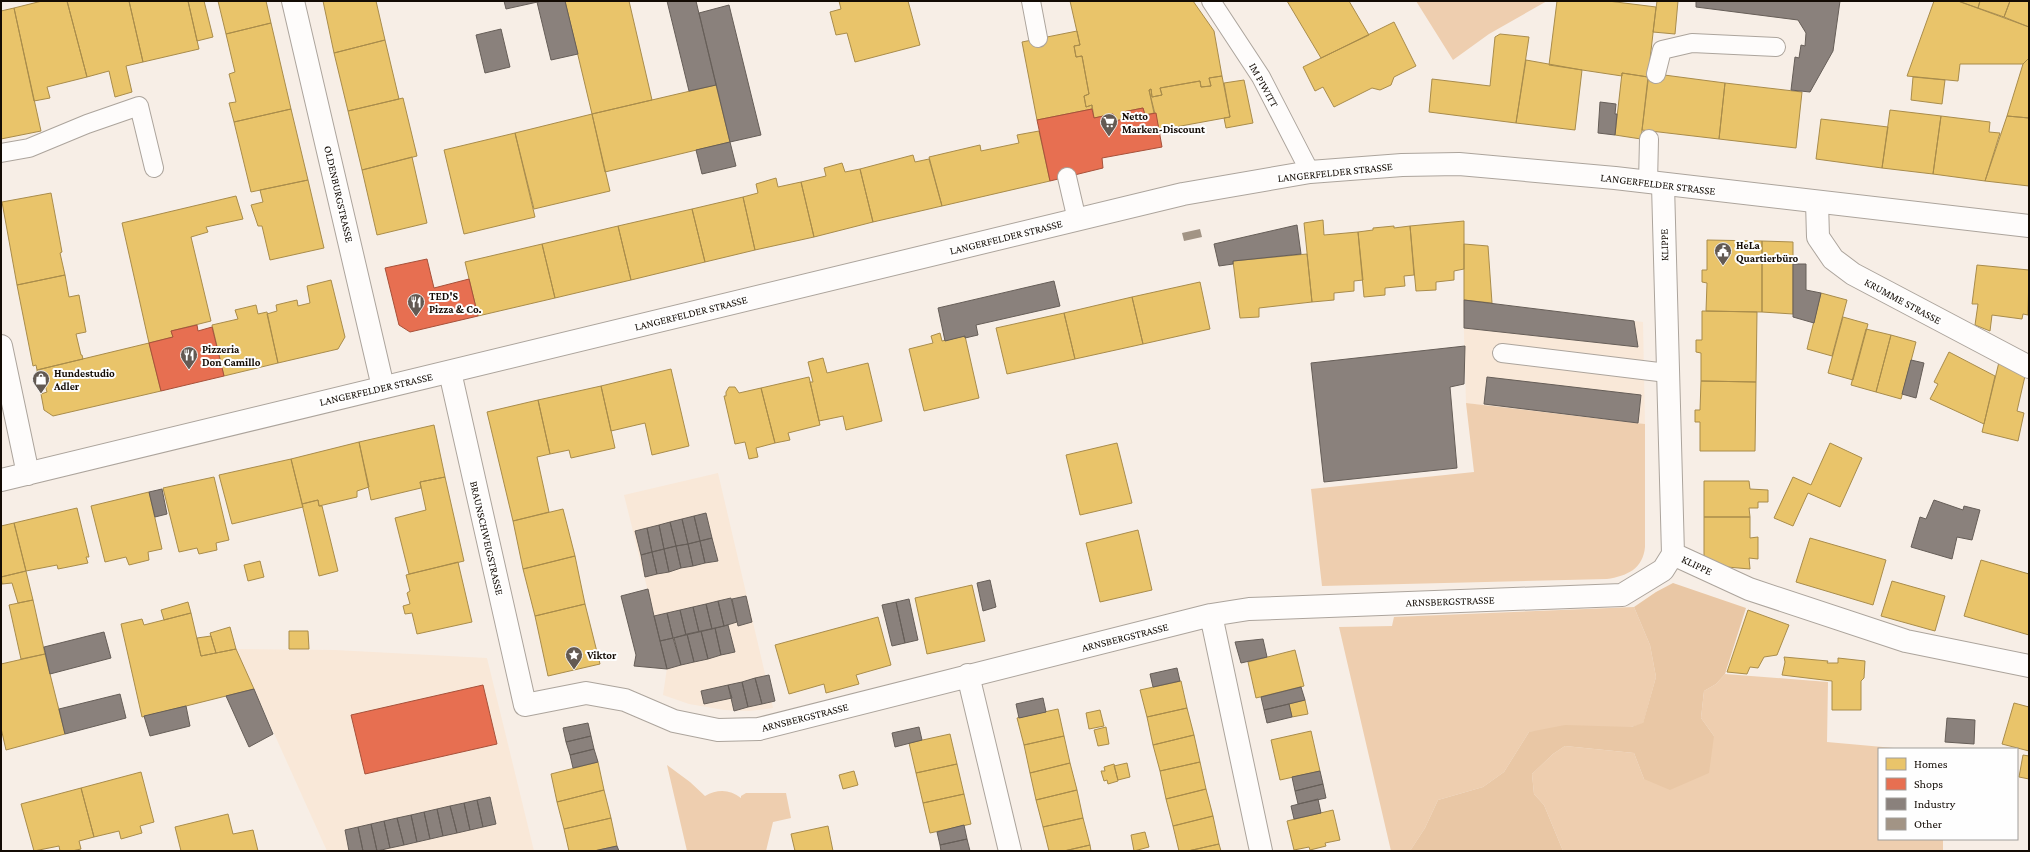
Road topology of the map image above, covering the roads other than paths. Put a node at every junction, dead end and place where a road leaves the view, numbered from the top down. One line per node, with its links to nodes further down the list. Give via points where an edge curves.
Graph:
1 (293, 1): 21 (street, OLDENBURGSTRASSE)
2 (1031, 1): 4 (lane)
3 (1211, 1): 10 (lane, IM PIWITT, via 1261,77)
4 (1038, 38)
5 (1776, 47): 6 (lane, via 1692,43 1662,50)
6 (1656, 74)
7 (1649, 139): 12 (lane)
8 (1, 153): 9 (lane, via 29,148 139,106)
9 (154, 168)
10 (1310, 172): 12 (street, LANGERFELDER STRASSE, via 1402,165 1459,164); 14 (street, LANGERFELDER STRASSE, via 1182,194)
11 (1067, 177): 14 (lane)
12 (1656, 184): 13 (street, LANGERFELDER STRASSE); 20 (street, KLIPPE)
13 (1817, 202): 15 (street, LANGERFELDER STRASSE); 18 (street, KRUMME STRASSE, via 1818,237 1833,259 1853,274)
14 (1077, 220): 19 (street, LANGERFELDER STRASSE)
15 (2029, 226)
16 (1, 346): 22 (street)
17 (1502, 353): 20 (lane)
18 (2029, 367)
19 (450, 372): 21 (street, LANGERFELDER STRASSE); 28 (street, BRAUNSCHWEIGSTRASSE)
20 (1667, 374): 24 (street, KLIPPE)
21 (383, 387): 22 (street, LANGERFELDER STRASSE)
22 (28, 474): 23 (street, LANGERFELDER STRASSE)
23 (1, 480)
24 (1673, 554): 25 (street, ARNSBERGSTRASSE, via 1663,570 1622,595 1249,609); 26 (street, KLIPPE, via 1749,589 1906,641)
25 (1211, 615): 27 (street, ARNSBERGSTRASSE); 30 (street)
26 (2029, 666)
27 (968, 675): 28 (street, ARNSBERGSTRASSE, via 759,729 718,730 674,721 625,700 586,694); 29 (street)
28 (525, 705)
29 (1010, 851)
30 (1261, 851)

